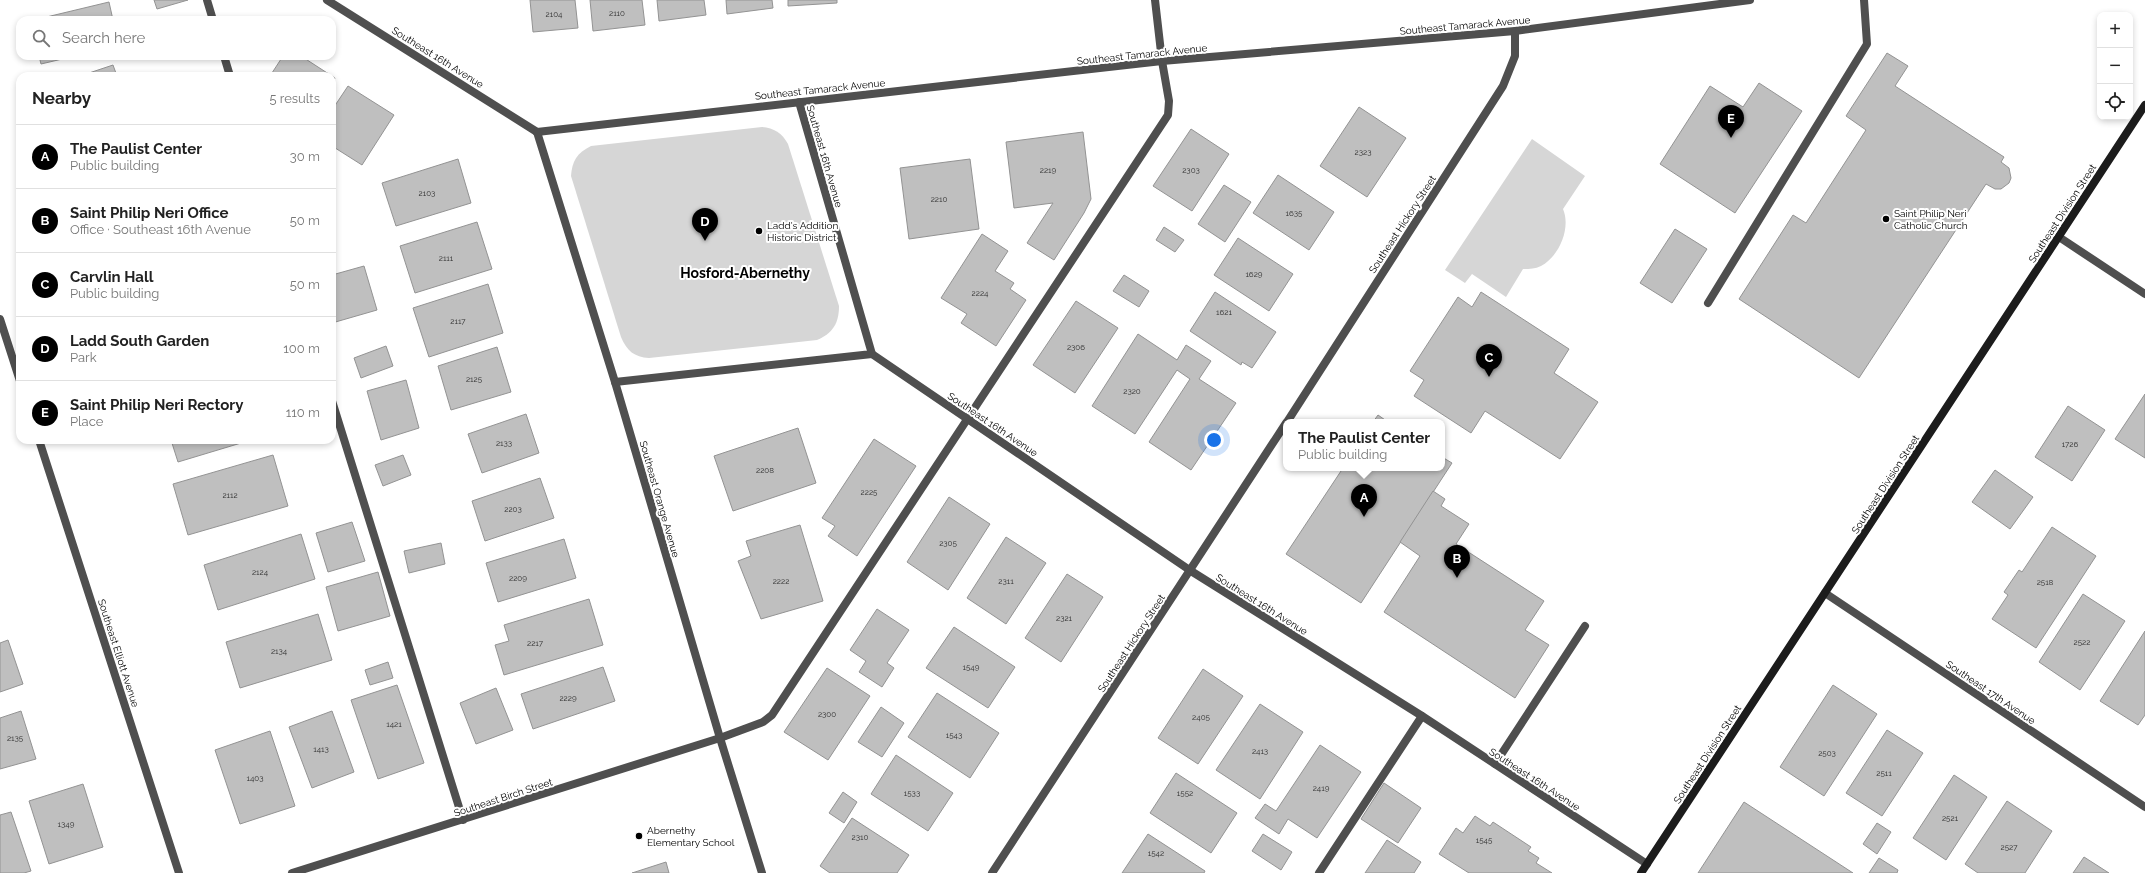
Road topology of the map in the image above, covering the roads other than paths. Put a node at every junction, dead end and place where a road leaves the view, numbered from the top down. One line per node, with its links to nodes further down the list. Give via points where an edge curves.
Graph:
1 (207, 0): 6 (street)
2 (327, 0): 13 (street, Southeast 16th Avenue)
3 (1155, 0): 9 (street, Southeast Birch Street)
4 (1750, 0): 7 (street, Southeast Tamarack Avenue)
5 (1864, 0): 16 (street, via 1867,44)
6 (212, 16)
7 (1515, 31): 9 (street, Southeast Tamarack Avenue); 23 (street, Southeast Hickory Street, via 1515,56 1503,86)
8 (225, 60): 10 (street)
9 (1162, 61): 11 (street, Southeast Tamarack Avenue); 22 (street, Southeast Birch Street, via 1169,101 1168,115)
10 (229, 72)
11 (799, 102): 13 (street, Southeast Tamarack Avenue); 18 (street, Southeast 16th Avenue)
12 (2145, 105): 14 (main road, Southeast Division Street)
13 (537, 132): 20 (street, Southeast Orange Avenue)
14 (2059, 237): 15 (street); 27 (main road, Southeast Division Street)
15 (2145, 294)
16 (1708, 303)
17 (0, 318): 19 (street)
18 (872, 354): 20 (street); 22 (street, Southeast 16th Avenue)
19 (16, 368)
20 (615, 382): 30 (street, Southeast Orange Avenue)
21 (336, 414): 33 (street)
22 (969, 419): 26 (street, Southeast 16th Avenue); 30 (street, Southeast Birch Street, via 772,715 763,722)
23 (1289, 419)
24 (1283, 428): 26 (street, Southeast Hickory Street)
25 (40, 444): 35 (street, Southeast Elliott Avenue)
26 (1191, 571): 29 (street, Southeast 16th Avenue); 38 (street, Southeast Hickory Street)
27 (1825, 593): 32 (street, Southeast 17th Avenue); 34 (main road, Southeast Division Street)
28 (1586, 626): 31 (street)
29 (1422, 716): 31 (street, Southeast 16th Avenue); 39 (street)
30 (720, 738): 33 (street, Southeast Birch Street); 37 (street, Southeast Orange Avenue)
31 (1495, 764): 34 (street, Southeast 16th Avenue)
32 (2145, 807)
33 (463, 820): 36 (street, Southeast Birch Street)
34 (1647, 864): 40 (main road, Southeast Division Street)
35 (179, 873)
36 (292, 873)
37 (762, 873)
38 (992, 873)
39 (1319, 873)
40 (1641, 873)

